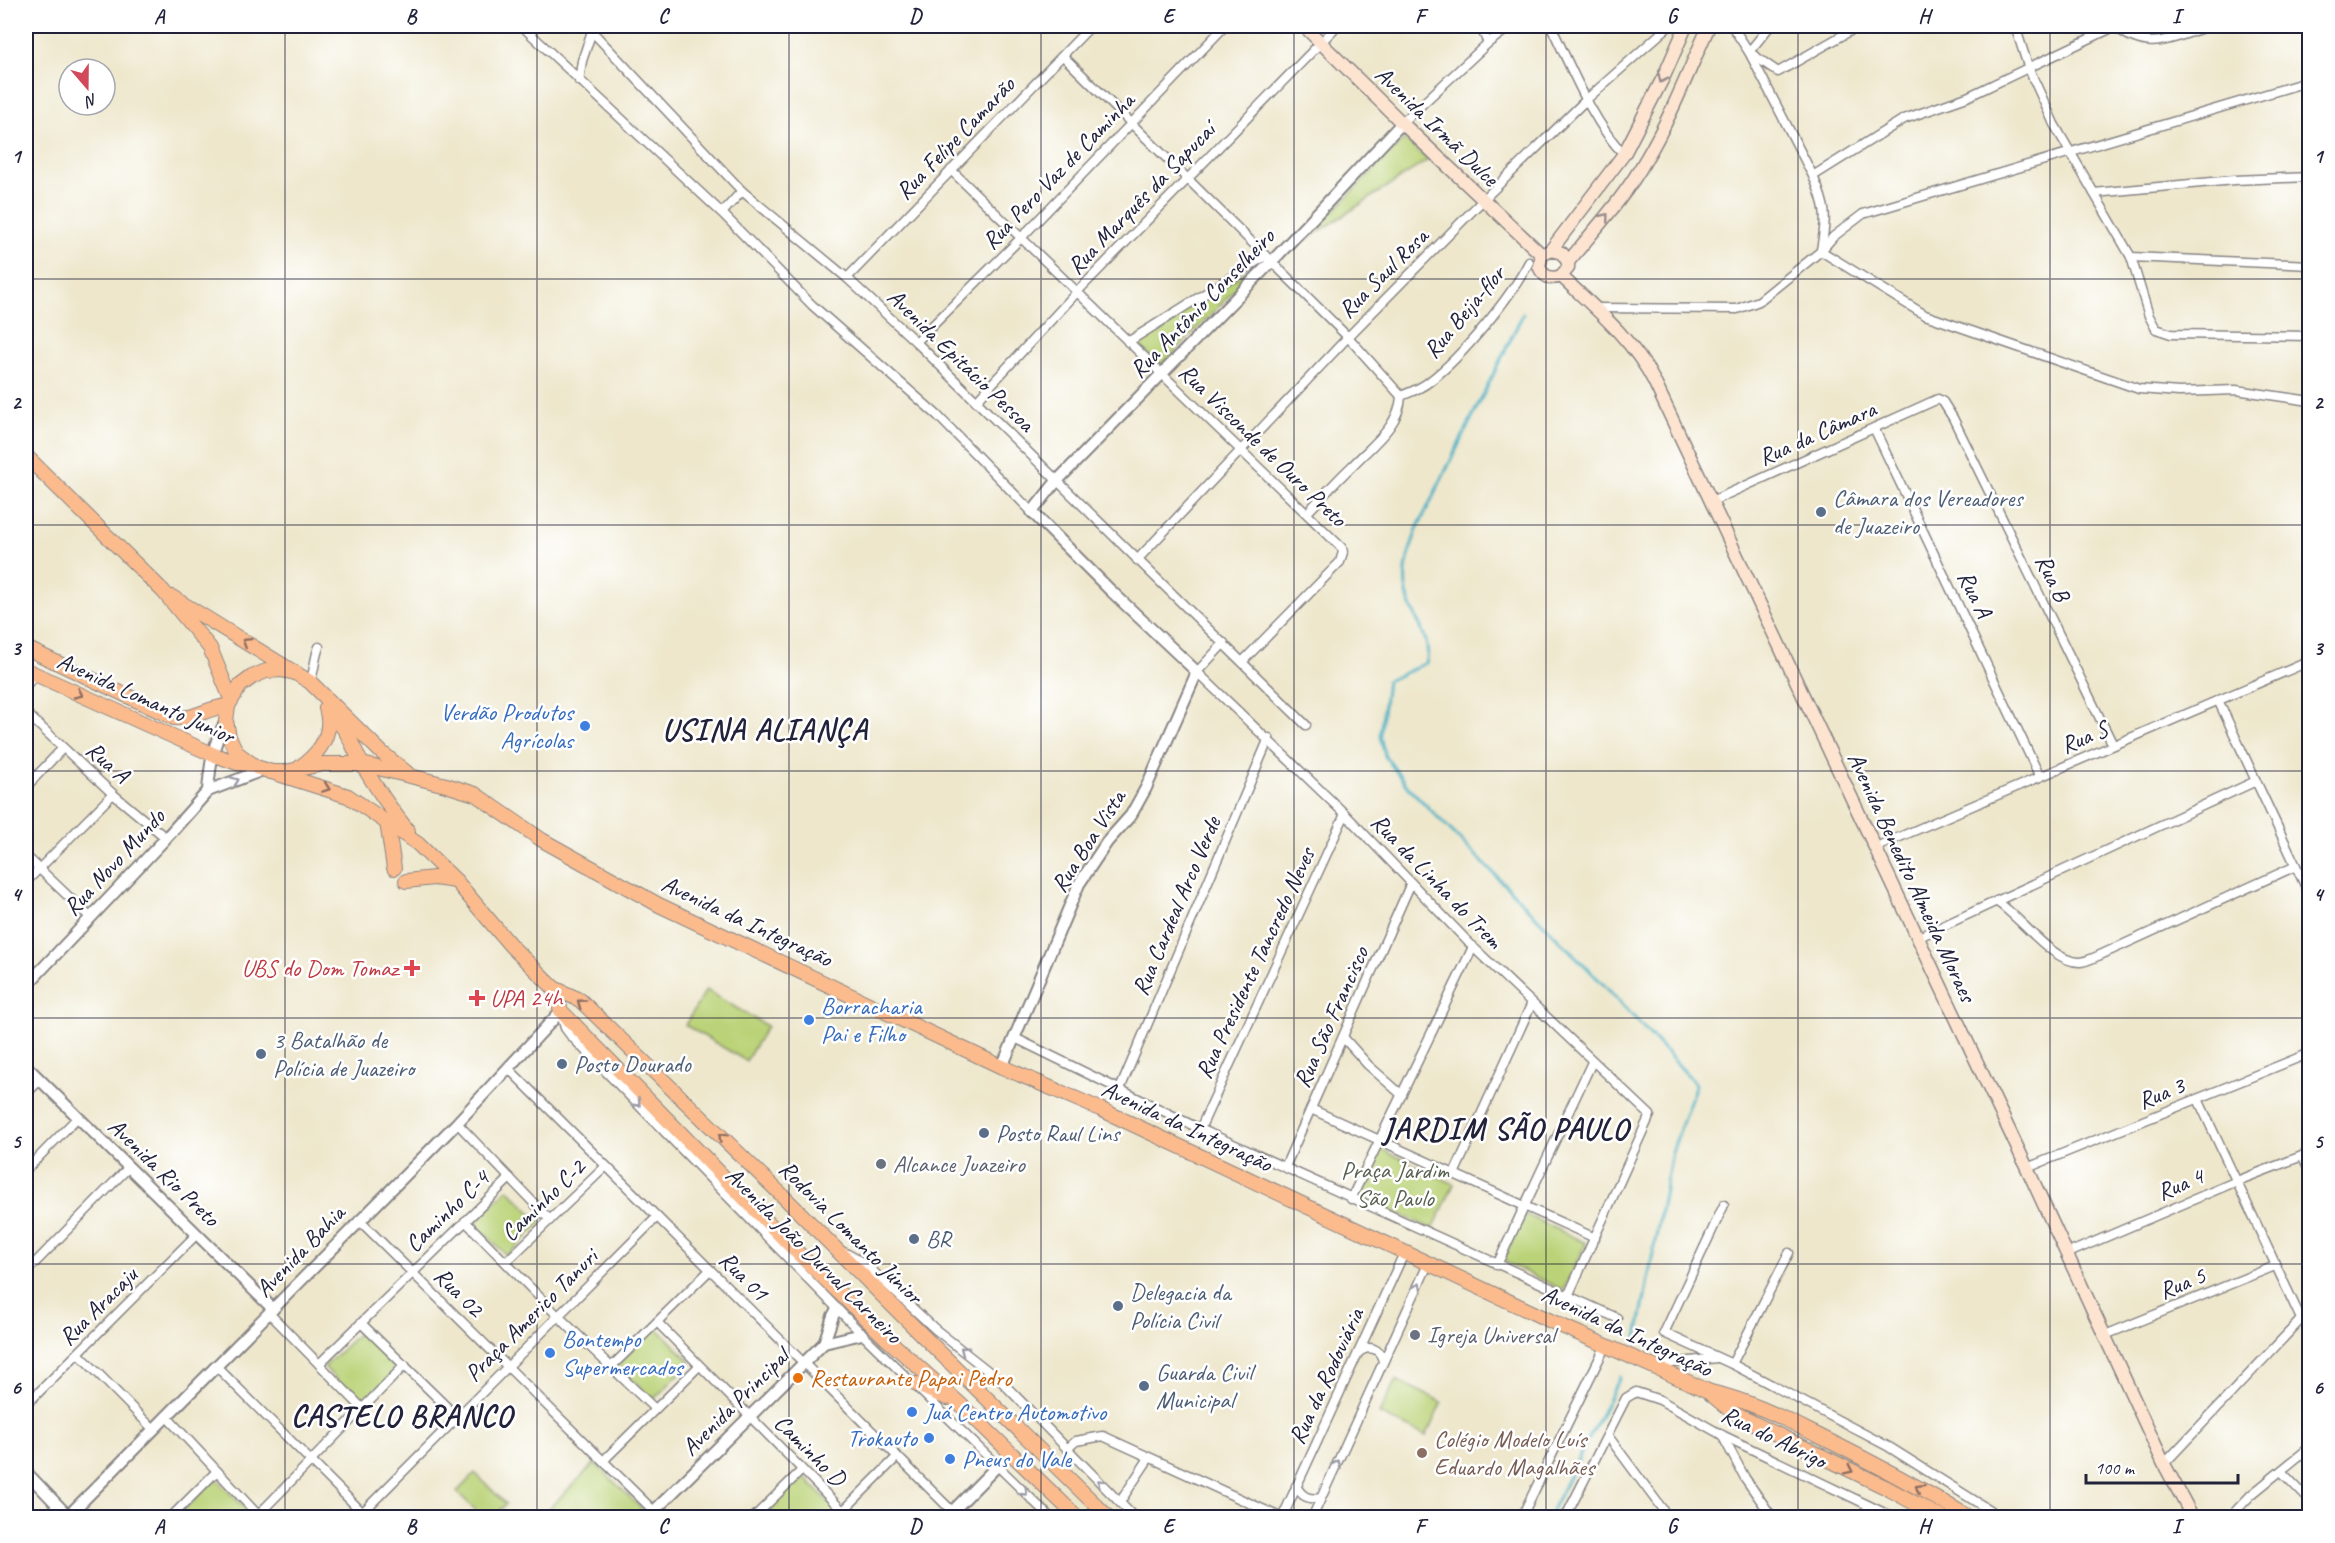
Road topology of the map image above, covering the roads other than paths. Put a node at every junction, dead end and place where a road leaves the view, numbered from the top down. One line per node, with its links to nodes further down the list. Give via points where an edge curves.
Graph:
1 (522, 26): 24 (street)
2 (1091, 26): 22 (street, Rua Felipe Camarão)
3 (1225, 26): 28 (street, Rua Pero Vaz de Caminha)
4 (1304, 26): 19 (main road, Avenida Irmã Dulce)
5 (1337, 26): 19 (street, Rua Marquês da Sapucaí)
6 (1480, 26): 20 (street)
7 (1511, 26): 20 (street)
8 (1551, 26): 26 (street)
9 (1669, 26): 26 (street, Rua Saul Rosa)
10 (1686, 26): 30 (main road, one-way to 30)
11 (1709, 26): 45 (main road, one-way to 11, via 1646,160)
12 (1732, 26): 21 (street)
13 (1770, 26): 21 (street)
14 (1859, 26): 21 (street, via 1778,72)
15 (2015, 26): 23 (street)
16 (2116, 26): 17 (street, via 2129,37 2150,43); 23 (street)
17 (2210, 26)
18 (590, 28): 24 (street); 35 (street, Avenida Epitácio Pessoa)
19 (1321, 42): 27 (main road, Avenida Irmã Dulce); 34 (street, Rua Marquês da Sapucaí)
20 (1488, 43): 27 (street)
21 (1749, 52): 32 (street)
22 (1063, 56): 28 (street); 31 (street, Rua Felipe Camarão)
23 (2030, 69): 29 (street); 32 (street, via 1944,107 1904,119)
24 (579, 81): 38 (street)
25 (2310, 81): 29 (street)
26 (1587, 99): 30 (street); 37 (street, Rua Saul Rosa)
27 (1402, 123): 37 (main road, Avenida Irmã Dulce); 43 (street, Rua Antônio Conselheiro)
28 (1132, 124): 34 (street); 39 (street, Rua Pero Vaz de Caminha)
29 (2071, 152): 36 (street); 40 (street, via 1863,214)
30 (1624, 154): 41 (main road)
31 (951, 170): 39 (street, Rua Visconde de Ouro Preto); 48 (street, Rua Felipe Camarão)
32 (1813, 176): 40 (street, via 1827,218)
33 (2310, 177): 36 (street)
34 (1187, 179): 43 (street); 49 (street, Rua Marquês da Sapucaí)
35 (742, 191): 38 (street); 48 (street, Avenida Epitácio Pessoa)
36 (2094, 193): 42 (street)
37 (1484, 200): 41 (main road, Avenida Irmã Dulce); 52 (street, Rua Saul Rosa)
38 (722, 213): 65 (street, via 812,305 938,415)
39 (1020, 239): 49 (street, Rua Visconde de Ouro Preto); 53 (street, Rua Pero Vaz de Caminha)
40 (1821, 251): 50 (street, via 1759,301 1737,309); 59 (street, via 1925,315 2139,388 2179,392 2236,390)
41 (1547, 253): 45 (main road, via 1562,253); 47 (main road, via 1539,266 1545,276)
42 (2132, 257): 46 (street); 51 (street, via 2151,323 2162,333)
43 (1268, 259): 52 (street); 54 (street, Rua Antônio Conselheiro); 55 (street, Rua Antônio Conselheiro)
44 (1529, 262): 56 (street, Rua Beija-flor, via 1505,300 1463,349 1430,382)
45 (1568, 262): 47 (main road)
46 (2310, 265)
47 (1562, 276): 50 (main road, Avenida Benedito Almeida Moraes)
48 (847, 278): 53 (street, Avenida Epitácio Pessoa)
49 (1078, 291): 54 (street, Rua Visconde de Ouro Preto); 58 (street, Rua Marquês da Sapucaí)
50 (1595, 308): 64 (main road, Avenida Benedito Almeida Moraes, via 1645,364)
51 (2310, 336)
52 (1348, 337): 56 (street); 61 (street, Rua Saul Rosa)
53 (916, 342): 58 (street, Avenida Epitácio Pessoa)
54 (1128, 342): 55 (street, Rua Visconde de Ouro Preto)
55 (1162, 375): 61 (street, Rua Visconde de Ouro Preto); 63 (street, Rua Antônio Conselheiro)
56 (1401, 396): 66 (street, via 1401,406 1382,438)
57 (1938, 399): 60 (street, Rua da Câmara); 87 (street, Rua B, via 1953,418)
58 (976, 401): 63 (street, Avenida Epitácio Pessoa)
59 (2310, 401)
60 (1874, 428): 64 (street, Rua da Câmara); 94 (street, Rua A)
61 (1242, 451): 66 (street, Rua Visconde de Ouro Preto); 67 (street, Rua Saul Rosa)
62 (26, 456): 68 (main road)
63 (1056, 482): 65 (street, Rua Antônio Conselheiro); 67 (street, Avenida Epitácio Pessoa)
64 (1712, 501): 104 (main road, Avenida Benedito Almeida Moraes)
65 (1032, 512): 75 (street)
66 (1307, 513): 72 (street, Rua Visconde de Ouro Preto, via 1342,548 1340,562)
67 (1137, 560): 69 (street, Avenida Epitácio Pessoa)
68 (163, 591): 76 (main road, one-way to 68); 81 (main road, via 210,648)
69 (1224, 643): 72 (street, Avenida Epitácio Pessoa); 75 (street)
70 (319, 647): 77 (street)
71 (26, 648): 81 (main road, Avenida Lomanto Junior, via 174,718 199,715)
72 (1243, 661): 85 (street, Avenida Epitácio Pessoa)
73 (2310, 661): 80 (street, Rua S)
74 (30, 672): 78 (street); 89 (main road, Avenida Lomanto Junior, one-way to 89)
75 (1197, 672): 86 (street, Rua da Linha do Trem); 123 (street, Rua Boa Vista, via 1146,789 1079,884)
76 (296, 673): 77 (main road); 81 (main road, via 266,671 252,677 240,686)
77 (310, 682): 79 (main road)
78 (26, 686)
79 (321, 694): 83 (main road); 95 (main road)
80 (2218, 700): 87 (street, Rua S); 96 (street)
81 (230, 702): 84 (main road)
82 (26, 713): 88 (street, Rua A)
83 (327, 713): 91 (main road, via 345,729); 92 (main road, via 323,745)
84 (226, 720): 89 (street); 90 (main road, via 237,753)
85 (1306, 725)
86 (1269, 738): 100 (street, Rua da Linha do Trem); 130 (street, Rua Cardeal Arco Verde)
87 (2113, 745): 94 (street, Rua S)
88 (63, 747): 97 (street); 99 (street, Rua A)
89 (212, 754): 90 (main road, Avenida Lomanto Junior); 98 (street)
90 (249, 764): 93 (main road)
91 (362, 764): 92 (main road, Avenida da Integração); 95 (main road, Avenida da Integração); 103 (main road)
92 (299, 768): 93 (main road)
93 (266, 771): 98 (street, one-way to 93); 101 (main road, one-way to 101, via 348,796)
94 (2040, 777): 104 (street, Rua S)
95 (414, 778): 127 (main road, Avenida da Integração, via 476,794 542,840 658,905)
96 (2256, 781): 106 (street); 114 (street)
97 (26, 787)
98 (208, 791): 102 (street, Rua Novo Mundo)
99 (113, 794): 102 (street, Rua A); 108 (street)
100 (1345, 814): 112 (street, Rua da Linha do Trem); 137 (street, Rua Presidente Tancredo Neves)
101 (387, 822): 103 (main road); 107 (main road)
102 (166, 838): 115 (street, Rua Novo Mundo)
103 (418, 844): 110 (main road, Rodovia Lomanto Júnior)
104 (1874, 848): 116 (main road, Avenida Benedito Almeida Moraes)
105 (26, 856): 108 (street)
106 (2296, 866): 113 (street); 114 (street, via 2079,962 2061,956 2036,939 2007,907)
107 (394, 868)
108 (38, 869): 111 (street); 115 (street)
109 (406, 881): 110 (main road)
110 (456, 881): 119 (main road, Rodovia Lomanto Júnior, via 511,946)
111 (26, 882)
112 (1412, 883): 117 (street, Rua da Linha do Trem); 122 (street, Rua São Francisco)
113 (2310, 896)
114 (1996, 901): 116 (street)
115 (91, 918): 118 (street, Rua Novo Mundo)
116 (1917, 938): 143 (main road, Avenida Benedito Almeida Moraes)
117 (1473, 947): 120 (street, Rua da Linha do Trem); 132 (street)
118 (26, 986)
119 (554, 988): 121 (main road, Rodovia Lomanto Júnior); 158 (main road, Rodovia Lomanto Júnior, one-way to 119, via 580,1000)
120 (1532, 1003): 125 (street, Rua da Linha do Trem); 146 (street)
121 (561, 1011): 128 (street, Avenida Bahia); 170 (street, Avenida João Durval Carneiro, one-way to 170, via 571,1035); 198 (main road, Rodovia Lomanto Júnior, via 795,1250)
122 (1343, 1037): 132 (street); 134 (street, Rua São Francisco)
123 (1014, 1038): 127 (street, Rua Boa Vista); 130 (street)
124 (2310, 1053): 133 (street, Rua 3)
125 (1592, 1062): 150 (street); 157 (street, Rua da Linha do Trem, via 1650,1115)
126 (26, 1066): 129 (street, Avenida Rio Preto)
127 (1002, 1067): 159 (main road, Avenida da Integração)
128 (508, 1068): 136 (street, Avenida Bahia); 140 (street, Rua 01)
129 (40, 1080): 131 (street); 135 (street, Avenida Rio Preto)
130 (1120, 1089): 137 (street)
131 (26, 1094)
132 (1402, 1095): 138 (street)
133 (2198, 1099): 143 (street, Rua 3); 148 (street)
134 (1311, 1109): 138 (street); 142 (street, Rua São Francisco)
135 (78, 1117): 141 (street, Avenida Rio Preto); 144 (street)
136 (457, 1123): 147 (street); 153 (street, Avenida Bahia)
137 (1200, 1129): 142 (street)
138 (1379, 1142): 146 (street); 149 (street)
139 (2306, 1154): 145 (street); 148 (street, Rua 4)
140 (606, 1166): 152 (street, Rua 01); 154 (street, Caminho C-2)
141 (129, 1167): 156 (street, Avenida Rio Preto); 167 (street)
142 (1285, 1167): 149 (street)
143 (2027, 1168): 161 (main road, Avenida Benedito Almeida Moraes)
144 (26, 1170)
145 (2310, 1172)
146 (1454, 1174): 150 (street)
147 (510, 1178): 154 (street); 155 (street, Caminho C-4)
148 (2237, 1181): 161 (street, Rua 4); 165 (street)
149 (1351, 1198): 164 (street)
150 (1525, 1205): 157 (street); 164 (street)
151 (1724, 1205): 184 (street, via 1664,1334)
152 (657, 1217): 166 (street, Rua 01); 173 (street, Praça Americo Tanuri)
153 (359, 1220): 168 (street, Rua 02); 172 (street, Avenida Bahia)
154 (550, 1220): 163 (street, Caminho C-2)
155 (465, 1221): 163 (street); 168 (street, Caminho C-4)
156 (197, 1234): 172 (street, Avenida Rio Preto); 183 (street, Rua Aracaju)
157 (1595, 1238): 169 (street)
158 (836, 1248): 208 (street, one-way to 158, via 1002,1382 935,1329 864,1263); 240 (main road, Rodovia Lomanto Júnior)
159 (1405, 1251): 162 (main road, Avenida da Integração); 182 (street, Rua da Rodoviária)
160 (1789, 1252): 188 (street)
161 (2066, 1254): 179 (main road, Avenida Benedito Almeida Moraes)
162 (1429, 1262): 181 (main road, Avenida da Integração); 185 (street, Rua da Rodoviária, one-way to 162)
163 (506, 1263): 173 (street)
164 (1497, 1265): 169 (street)
165 (2275, 1266): 175 (street); 179 (street, Rua 5)
166 (710, 1270): 176 (street); 187 (street, Rua 01)
167 (26, 1272)
168 (412, 1273): 177 (street, Caminho C-4); 193 (street, Rua 02)
169 (1568, 1296): 174 (street)
170 (837, 1309): 178 (street, Avenida João Durval Carneiro); 180 (street)
171 (2310, 1310): 175 (street)
172 (271, 1311): 186 (street); 189 (street, Avenida Bahia)
173 (558, 1316): 193 (street, Praça Americo Tanuri); 194 (street)
174 (1617, 1318)
175 (2301, 1319): 213 (street)
176 (657, 1322): 191 (street, Caminho D); 194 (street)
177 (361, 1323): 186 (street, Caminho C-4); 190 (street)
178 (862, 1334): 180 (street); 195 (street, Avenida João Durval Carneiro)
179 (2105, 1335): 213 (main road, Avenida Benedito Almeida Moraes)
180 (824, 1343): 187 (street, Avenida Principal)
181 (1606, 1346): 192 (main road, Avenida da Integração); 244 (street)
182 (1358, 1353): 185 (street, via 1373,1348 1382,1355); 219 (street, Rua da Rodoviária)
183 (79, 1354): 197 (street, Rua Aracaju); 204 (street)
184 (1717, 1358): 188 (street); 192 (street)
185 (1383, 1362): 220 (street, Rua da Rodoviária, one-way to 185)
186 (319, 1364): 199 (street)
187 (804, 1364): 203 (street, Avenida Principal); 209 (street, Rua 01)
188 (1732, 1364): 251 (street, via 1890,1447)
189 (215, 1365): 201 (street, Avenida Bahia); 212 (street)
190 (405, 1365): 199 (street); 202 (street)
191 (699, 1366): 200 (street); 203 (street, Caminho D)
192 (1649, 1366): 196 (main road, Avenida da Integração)
193 (507, 1367): 202 (street, Praça Americo Tanuri); 211 (street, Rua 02)
194 (611, 1367): 200 (street)
195 (916, 1384): 198 (main road); 214 (street, Avenida João Durval Carneiro)
196 (1706, 1390): 249 (main road, Avenida da Integração, one-way to 249, via 1735,1414); 250 (main road, one-way to 196, via 1890,1470 1741,1399)
197 (26, 1405)
198 (961, 1405): 239 (main road, Rodovia Lomanto Júnior)
199 (362, 1408): 212 (street)
200 (655, 1409): 211 (street)
201 (166, 1416): 204 (street, Avenida Bahia); 216 (street)
202 (457, 1417): 231 (street, Praça Americo Tanuri)
203 (749, 1417): 215 (street, Caminho D); 228 (street, Avenida Principal)
204 (153, 1429): 233 (street, Avenida Bahia)
205 (1722, 1435): 206 (street, Rua do Abrigo, via 1660,1400 1636,1392 1626,1398); 223 (street, Rua do Abrigo); 247 (street)
206 (1608, 1436): 245 (street); 246 (street)
207 (2310, 1446): 217 (street)
208 (1067, 1449): 210 (street, via 1076,1441 1103,1436); 222 (street, one-way to 208)
209 (897, 1457): 226 (street); 227 (street, Rua 01)
210 (1149, 1458): 222 (street); 242 (street)
211 (603, 1461): 228 (street, Rua 02)
212 (312, 1462): 230 (street); 231 (street)
213 (2164, 1464): 232 (main road, Avenida Benedito Almeida Moraes)
214 (997, 1466): 227 (street); 238 (street, Avenida João Durval Carneiro, one-way to 238)
215 (802, 1470): 225 (street); 226 (street, Caminho D)
216 (217, 1471): 229 (street); 230 (street)
217 (2281, 1471): 221 (street); 252 (street)
218 (26, 1472): 224 (street)
219 (1296, 1486): 220 (street, via 1307,1498); 242 (street, Rua da Rodoviária)
220 (1321, 1498): 243 (street, Rua da Rodoviária)
221 (2310, 1501)
222 (1120, 1502): 241 (street)
223 (1865, 1504): 234 (street, Rua do Abrigo); 248 (street)
224 (58, 1506): 233 (street); 235 (street)
225 (760, 1510): 236 (street); 237 (street)
226 (839, 1514)
227 (949, 1514)
228 (654, 1515)
229 (174, 1516)
230 (257, 1516)
231 (362, 1516)
232 (2193, 1516)
233 (68, 1517)
234 (1895, 1517)
235 (47, 1518)
236 (753, 1518)
237 (767, 1518)
238 (1051, 1518)
239 (1077, 1518)
240 (1109, 1518)
241 (1135, 1518)
242 (1282, 1518)
243 (1312, 1518)
244 (1521, 1518)
245 (1565, 1518)
246 (1669, 1518)
247 (1773, 1518)
248 (1877, 1518)
249 (1942, 1518)
250 (1970, 1518)
251 (2002, 1518)
252 (2229, 1518)

